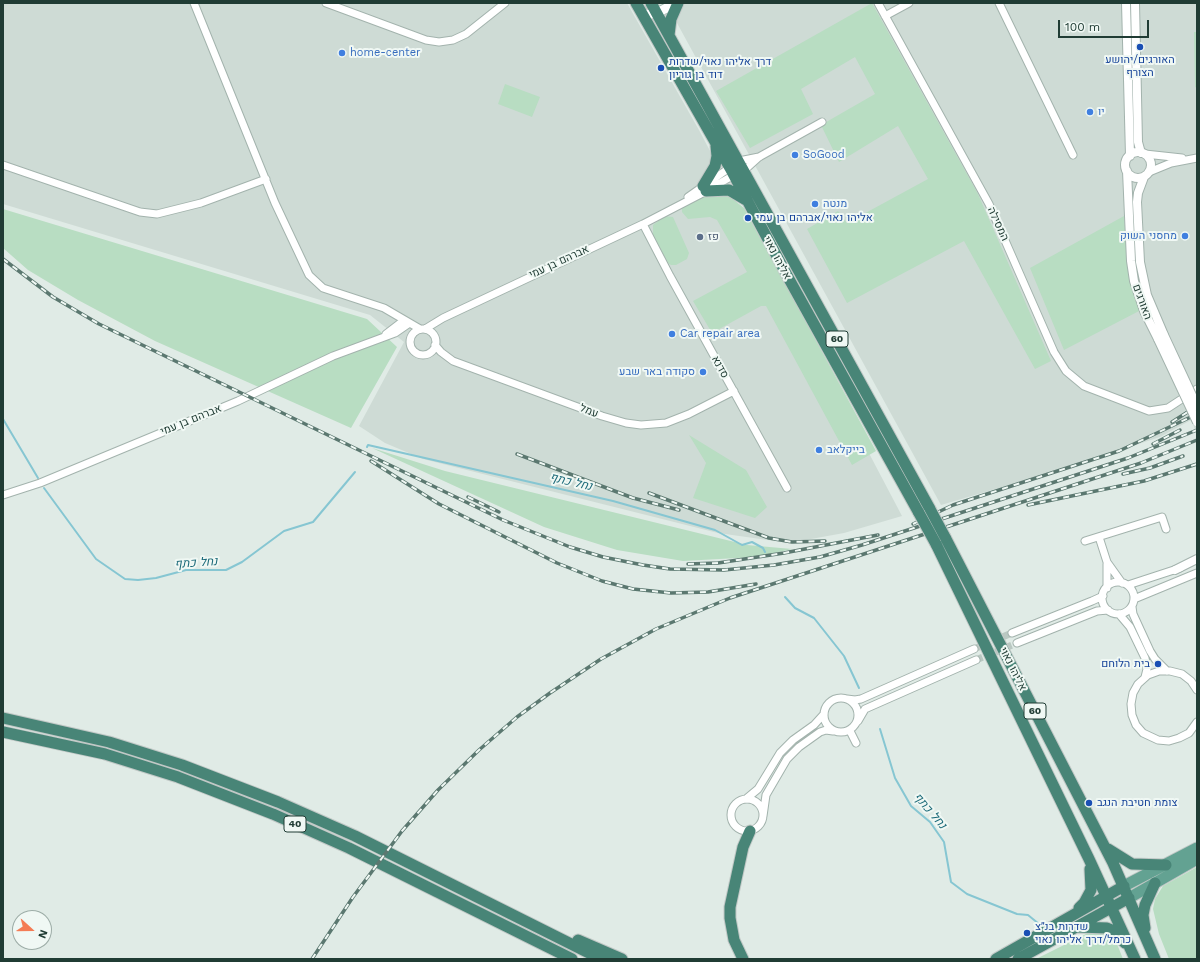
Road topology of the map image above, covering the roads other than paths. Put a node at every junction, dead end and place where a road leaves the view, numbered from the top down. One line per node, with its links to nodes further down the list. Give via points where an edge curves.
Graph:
1 (194, 3): 26 (street)
2 (326, 3): 3 (street, via 426,40 439,42 453,40 466,34)
3 (505, 3)
4 (636, 3): 12 (highway, אליהו נאוי / 60)
5 (677, 3): 11 (main road); 14 (highway, via 671,19)
6 (878, 3): 13 (street, המסילה)
7 (909, 3): 13 (street)
8 (998, 3): 18 (street)
9 (1126, 3): 19 (street)
10 (1135, 3): 17 (street, via 1138,142)
11 (653, 6): 12 (main road); 14 (highway, אליהו נאוי / 60)
12 (643, 15): 16 (highway, אליהו נאוי / 60)
13 (885, 16): 39 (street, המסילה, via 988,204 1061,364 1084,386 1145,410 1168,408)
14 (669, 36): 22 (highway, אליהו נאוי / 60)
15 (822, 122): 22 (street, אברהם בן עמי)
16 (716, 143): 24 (highway, אליהו נאוי / 60); 27 (highway, via 715,166)
17 (1143, 154): 19 (street); 20 (street); 25 (street, via 1150,161)
18 (1073, 155)
19 (1130, 156): 23 (street, via 1126,163)
20 (1194, 158): 25 (street, via 1171,163)
21 (3, 165): 26 (street, via 140,212 157,214 201,203)
22 (742, 166): 24 (street, אברהם בן עמי); 78 (highway, אליהו נאוי / 60, bridge, via 930,508)
23 (1127, 171): 25 (street, via 1133,177); 34 (street, האורגים, via 1134,281 1144,311)
24 (732, 172): 27 (street, אברהם בן עמי); 28 (highway, אליהו נאוי / 60)
25 (1146, 174): 34 (street, האורגים, via 1137,202 1140,262 1147,295)
26 (266, 179): 31 (street, via 309,275 323,288 384,308)
27 (705, 188): 28 (highway, via 729,190); 29 (street, אברהם בן עמי)
28 (748, 202): 80 (highway, אליהו נאוי / 60, bridge, via 936,544)
29 (643, 224): 30 (street, אברהם בן עמי); 40 (street, סדנא)
30 (443, 318): 32 (street, אברהם בן עמי); 33 (street)
31 (406, 324): 32 (street); 35 (street); 44 (street, אברהם בן עמי, via 377,340 333,356 238,402 40,483)
32 (422, 329): 33 (street); 35 (street)
33 (434, 335): 36 (street)
34 (1161, 337): 41 (street, האורגים, bridge); 42 (street, האורגים, bridge)
35 (411, 338): 37 (street, via 411,346 415,352)
36 (436, 345): 37 (street); 38 (street, עמל)
37 (429, 353): 38 (street, עמל)
38 (446, 357): 40 (street, עמל, via 602,416 641,425 677,420)
39 (1197, 389)
40 (734, 391): 43 (street, סדנא)
41 (1197, 406)
42 (1197, 422)
43 (788, 488)
44 (3, 495)
45 (1166, 529): 46 (street, via 1162,517)
46 (1099, 537): 47 (street); 49 (street)
47 (1085, 541)
48 (1197, 560): 50 (street)
49 (1107, 562): 52 (street); 53 (street)
50 (1175, 570): 52 (street)
51 (1197, 573): 55 (street)
52 (1125, 584): 53 (street, via 1115,583); 55 (street, via 1133,592)
53 (1107, 588): 54 (street)
54 (1103, 596): 57 (street, via 1103,604); 59 (street)
55 (1134, 599): 56 (street)
56 (1132, 607): 58 (street); 63 (street, via 1150,651)
57 (1108, 610): 58 (street); 60 (street, via 1098,611)
58 (1119, 614): 64 (street, via 1130,627 1145,658)
59 (1012, 633)
60 (1017, 642)
61 (974, 649): 66 (street, via 861,699)
62 (976, 660): 69 (street, via 864,709)
63 (1166, 670): 64 (street); 65 (street, via 1185,676)
64 (1145, 677): 70 (street, via 1135,688 1130,704 1133,720 1143,733 1158,740 1174,740 1189,733)
65 (1197, 690)
66 (847, 698): 67 (street, via 836,698 825,709); 69 (street, via 856,705)
67 (824, 714): 71 (street, via 826,724); 75 (street, via 780,753 758,788)
68 (3, 718): 84 (highway, 40, via 109,742 182,765 278,802)
69 (858, 721): 72 (street)
70 (1197, 722)
71 (833, 731): 72 (street); 76 (street, via 820,732 787,758 766,795)
72 (850, 731): 74 (street)
73 (3, 732): 93 (highway, 40, via 105,754 178,777 273,814 349,848)
74 (856, 743)
75 (746, 799): 76 (street, via 758,804); 77 (street, via 737,802 730,815 736,828)
76 (763, 816): 77 (street, via 759,826)
77 (750, 831): 96 (highway, via 743,847 730,907 731,929)
78 (1101, 838): 82 (highway, via 1106,848 1126,862 1141,866); 85 (highway, אליהו נאוי / 60)
79 (1197, 848): 82 (main road)
80 (1089, 859): 86 (highway, אליהו נאוי / 60); 89 (highway, via 1091,890 1084,903)
81 (1197, 859): 83 (main road)
82 (1166, 865): 85 (main road)
83 (1155, 883): 87 (main road); 91 (highway, via 1143,914)
84 (455, 886): 94 (highway, 40); 95 (highway)
85 (1124, 886): 86 (highway); 87 (highway, 60)
86 (1107, 896): 88 (highway, 60); 89 (highway)
87 (1129, 898): 88 (highway); 91 (highway, 60)
88 (1112, 908): 90 (highway); 92 (highway, 60)
89 (1071, 916): 97 (highway)
90 (1076, 928): 92 (highway, via 1112,930); 98 (highway)
91 (1147, 940): 99 (highway, 60)
92 (1133, 954)
93 (572, 959)
94 (601, 959)
95 (622, 959)
96 (743, 959)
97 (996, 959)
98 (1018, 959)
99 (1155, 959)

